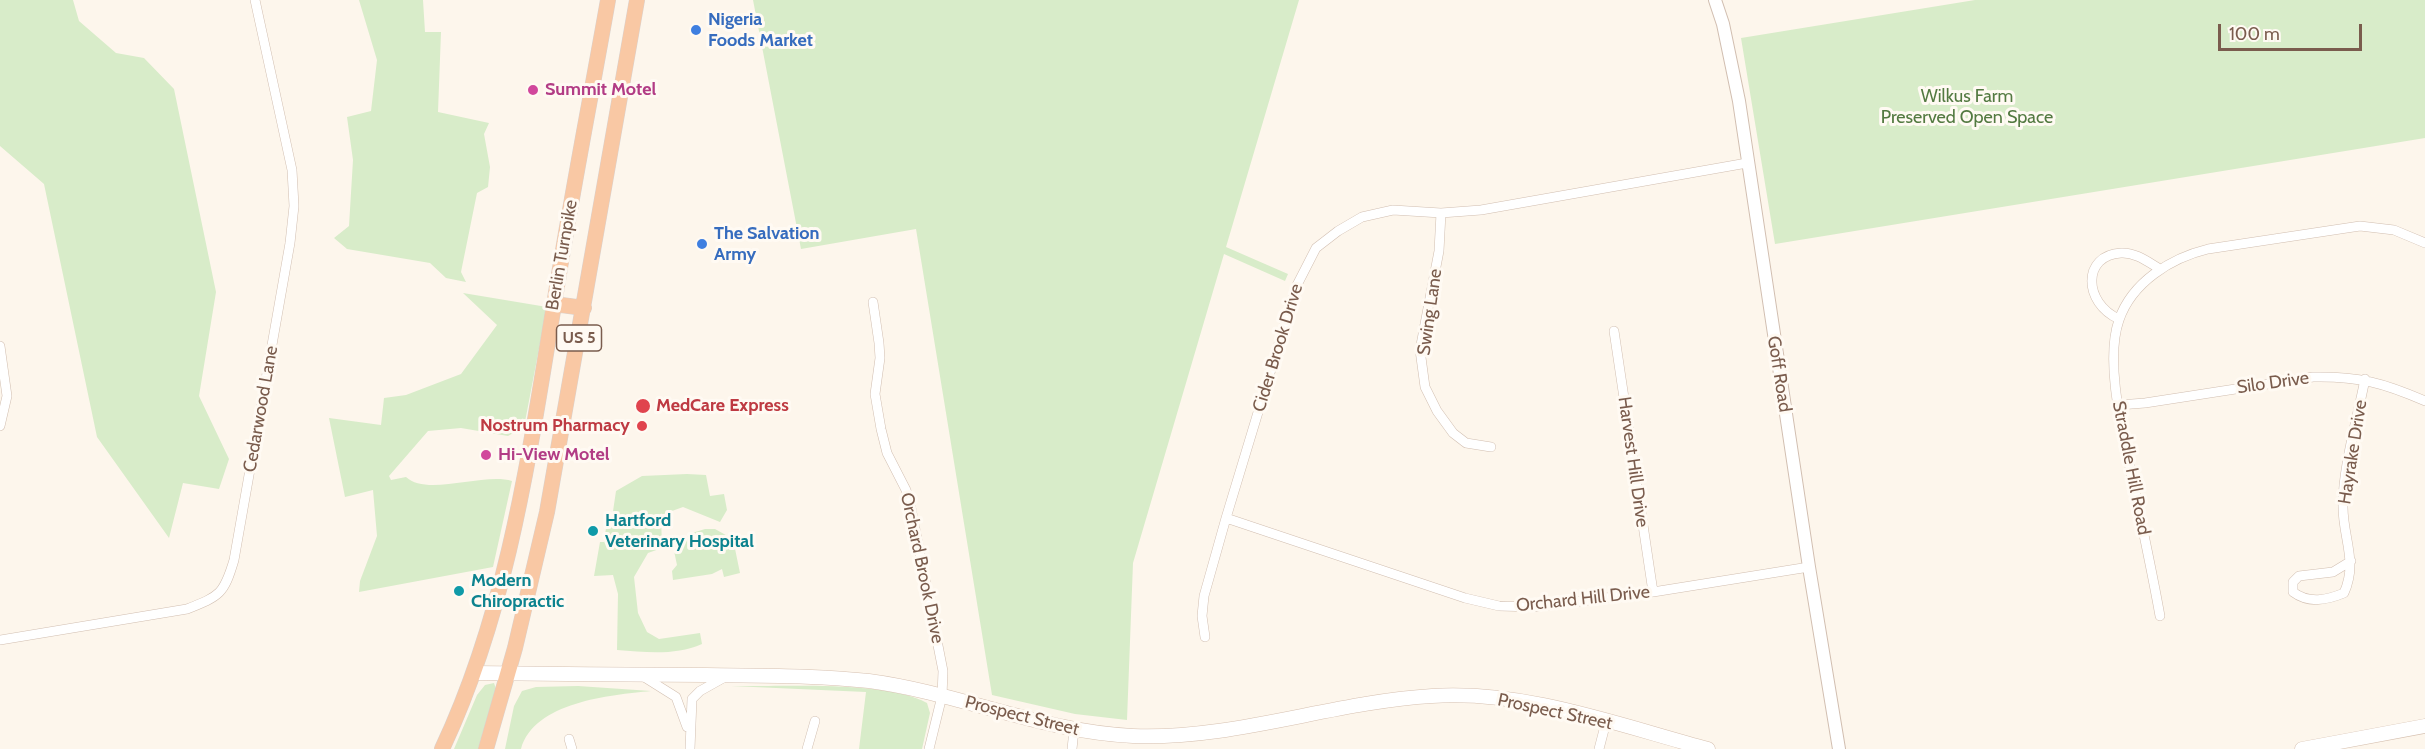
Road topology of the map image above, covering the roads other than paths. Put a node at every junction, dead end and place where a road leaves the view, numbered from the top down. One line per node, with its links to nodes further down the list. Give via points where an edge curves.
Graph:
1 (255, 0): 26 (street, Cedarwood Lane, via 292,170 294,206 227,586 212,599 187,609)
2 (608, 0): 10 (highway, Berlin Turnpike / US 5)
3 (637, 0): 11 (highway, Berlin Turnpike / US 5)
4 (1715, 0): 5 (street, Goff Road, via 1739,101)
5 (1746, 163): 6 (street, Cider Brook Drive, via 1481,210); 22 (street, Goff Road)
6 (1441, 213): 19 (street, Swing Lane, via 1439,251 1420,350 1425,387 1453,433 1466,443); 20 (street, Cider Brook Drive, via 1393,210 1362,217 1316,249 1296,287)
7 (2425, 243): 8 (street, Straddle Hill Road, via 2394,230 2360,226 2208,249 2188,254)
8 (2160, 269): 12 (street, Straddle Hill Road, via 2128,302); 12 (street, via 2131,254 2120,253 2101,261 2091,281 2093,296 2101,309)
9 (873, 302): 31 (street, Orchard Brook Drive, via 880,358 875,394 880,429 910,503 942,659)
10 (554, 304): 11 (highway); 27 (highway, Berlin Turnpike / US 5, via 520,505)
11 (584, 308): 28 (highway, Berlin Turnpike / US 5, via 547,513)
12 (2119, 319): 17 (street, Straddle Hill Road, via 2113,344)
13 (1614, 331): 23 (street, Harvest Hill Drive)
14 (0, 346): 18 (street, via 7,396)
15 (2365, 379): 16 (street, Silo Drive); 17 (street, Silo Drive, via 2313,377); 21 (street, Hayrake Drive, via 2343,507)
16 (2425, 401)
17 (2119, 405): 24 (street, Straddle Hill Road)
18 (0, 426)
19 (1491, 447)
20 (1226, 518): 23 (street, Orchard Hill Drive, via 1499,606 1534,607); 25 (street, Cider Brook Drive, via 1204,596)
21 (2351, 561): 21 (street, Hayrake Drive, via 2350,580 2344,593 2314,600 2293,592 2293,582 2299,576 2333,572)
22 (1809, 567): 23 (street, Orchard Hill Drive); 47 (street, Goff Road)
23 (1653, 592)
24 (2160, 616)
25 (1205, 637)
26 (0, 640)
27 (474, 673): 28 (main road, Prospect Street); 38 (highway, Berlin Turnpike / US 5)
28 (507, 674): 29 (main road, Prospect Street); 39 (highway, Berlin Turnpike / US 5)
29 (640, 675): 30 (main road, Prospect Street); 36 (street, via 676,697)
30 (728, 676): 31 (main road, Prospect Street, via 850,680); 36 (street, via 695,694)
31 (942, 696): 35 (main road, Prospect Street); 43 (street, Orchard Brook Drive)
32 (815, 721): 42 (street)
33 (1606, 722): 35 (main road, Prospect Street, via 1527,702 1454,695 1400,699 1172,735); 45 (street); 46 (main road, Prospect Street)
34 (2425, 726): 48 (main road)
35 (1074, 730): 44 (street)
36 (690, 735): 41 (street)
37 (569, 739): 40 (street)
38 (442, 749)
39 (486, 749)
40 (573, 749)
41 (690, 749)
42 (807, 749)
43 (929, 749)
44 (1072, 749)
45 (1599, 749)
46 (1708, 749)
47 (1839, 749)
48 (2302, 749)

